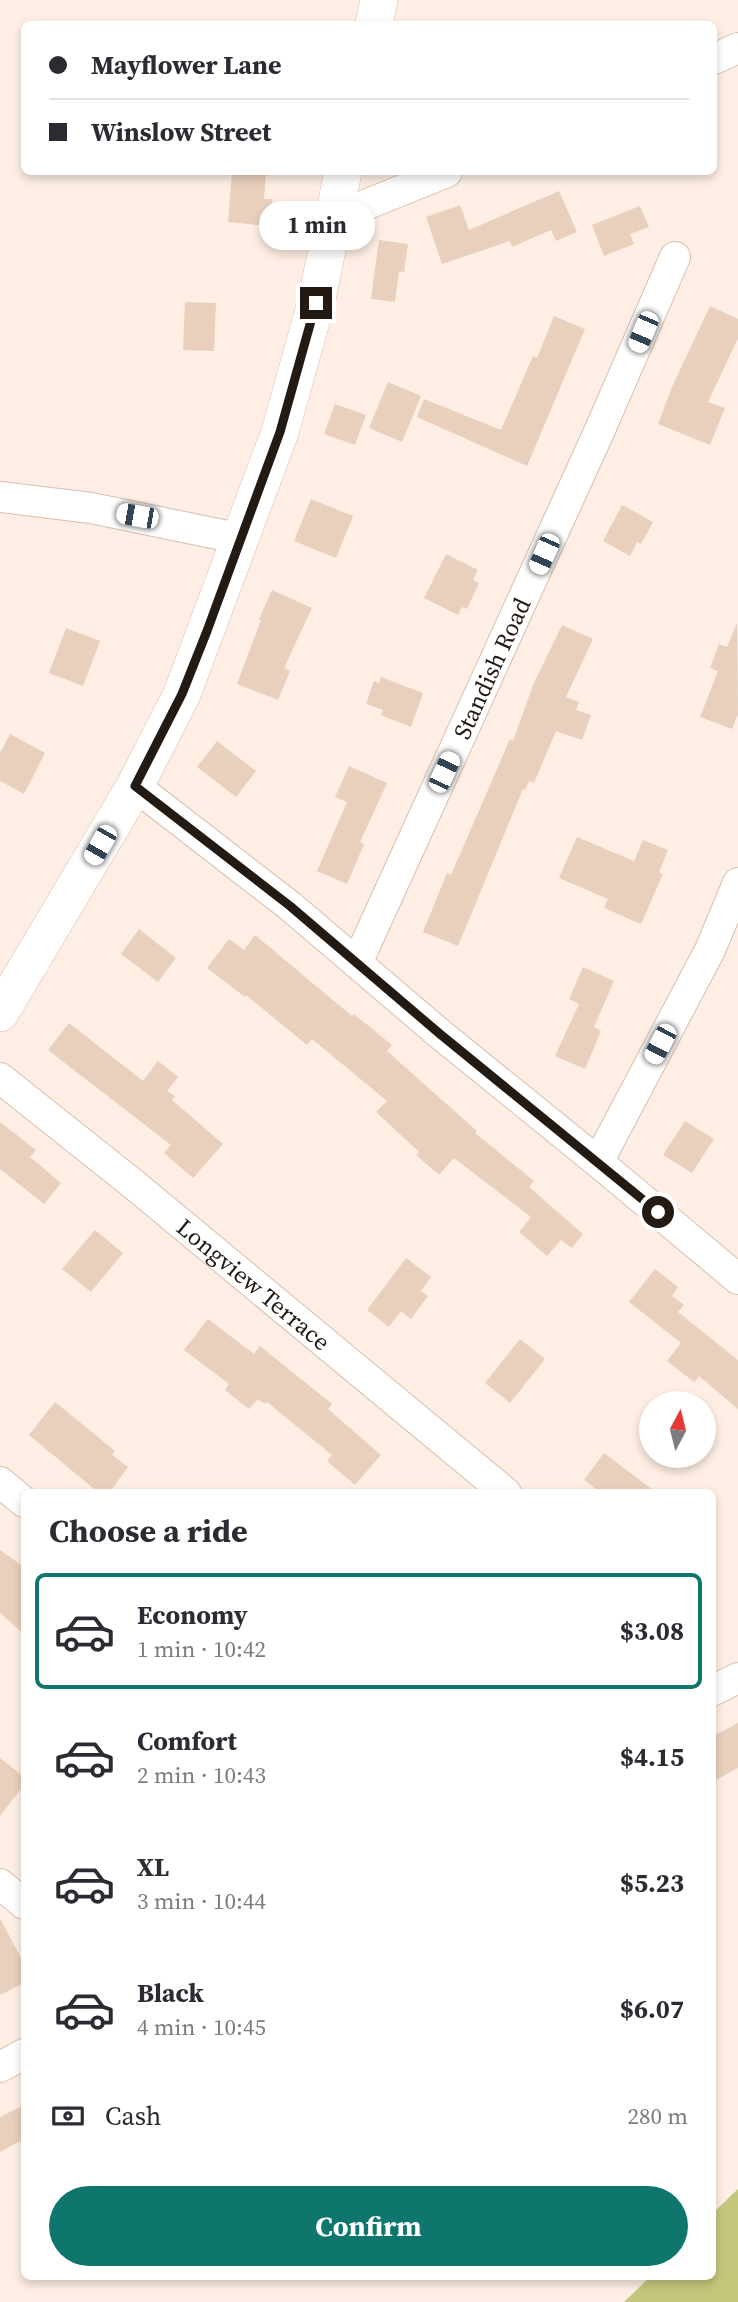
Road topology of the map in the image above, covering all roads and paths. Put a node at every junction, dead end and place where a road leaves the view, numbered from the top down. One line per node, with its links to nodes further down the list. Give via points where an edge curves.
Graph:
1 (379, 0): 2 (street)
2 (375, 21)
3 (738, 48): 4 (street)
4 (717, 58)
5 (342, 175): 7 (street)
6 (440, 175): 7 (street)
7 (333, 218): 10 (street, via 316,303 280,432)
8 (675, 257): 13 (street, Standish Road)
9 (0, 497): 10 (street, via 91,508)
10 (242, 539): 11 (street, via 182,694)
11 (135, 786): 13 (street); 14 (street)
12 (738, 883): 16 (street, via 710,950)
13 (357, 963): 16 (street)
14 (0, 1013)
15 (0, 1078): 19 (street, Longview Terrace)
16 (598, 1162): 17 (street)
17 (738, 1279)
18 (0, 1482): 20 (street)
19 (501, 1489)
20 (21, 1500)
21 (0, 1884): 22 (street)
22 (21, 1902)
23 (21, 2056): 24 (street)
24 (0, 2067)

